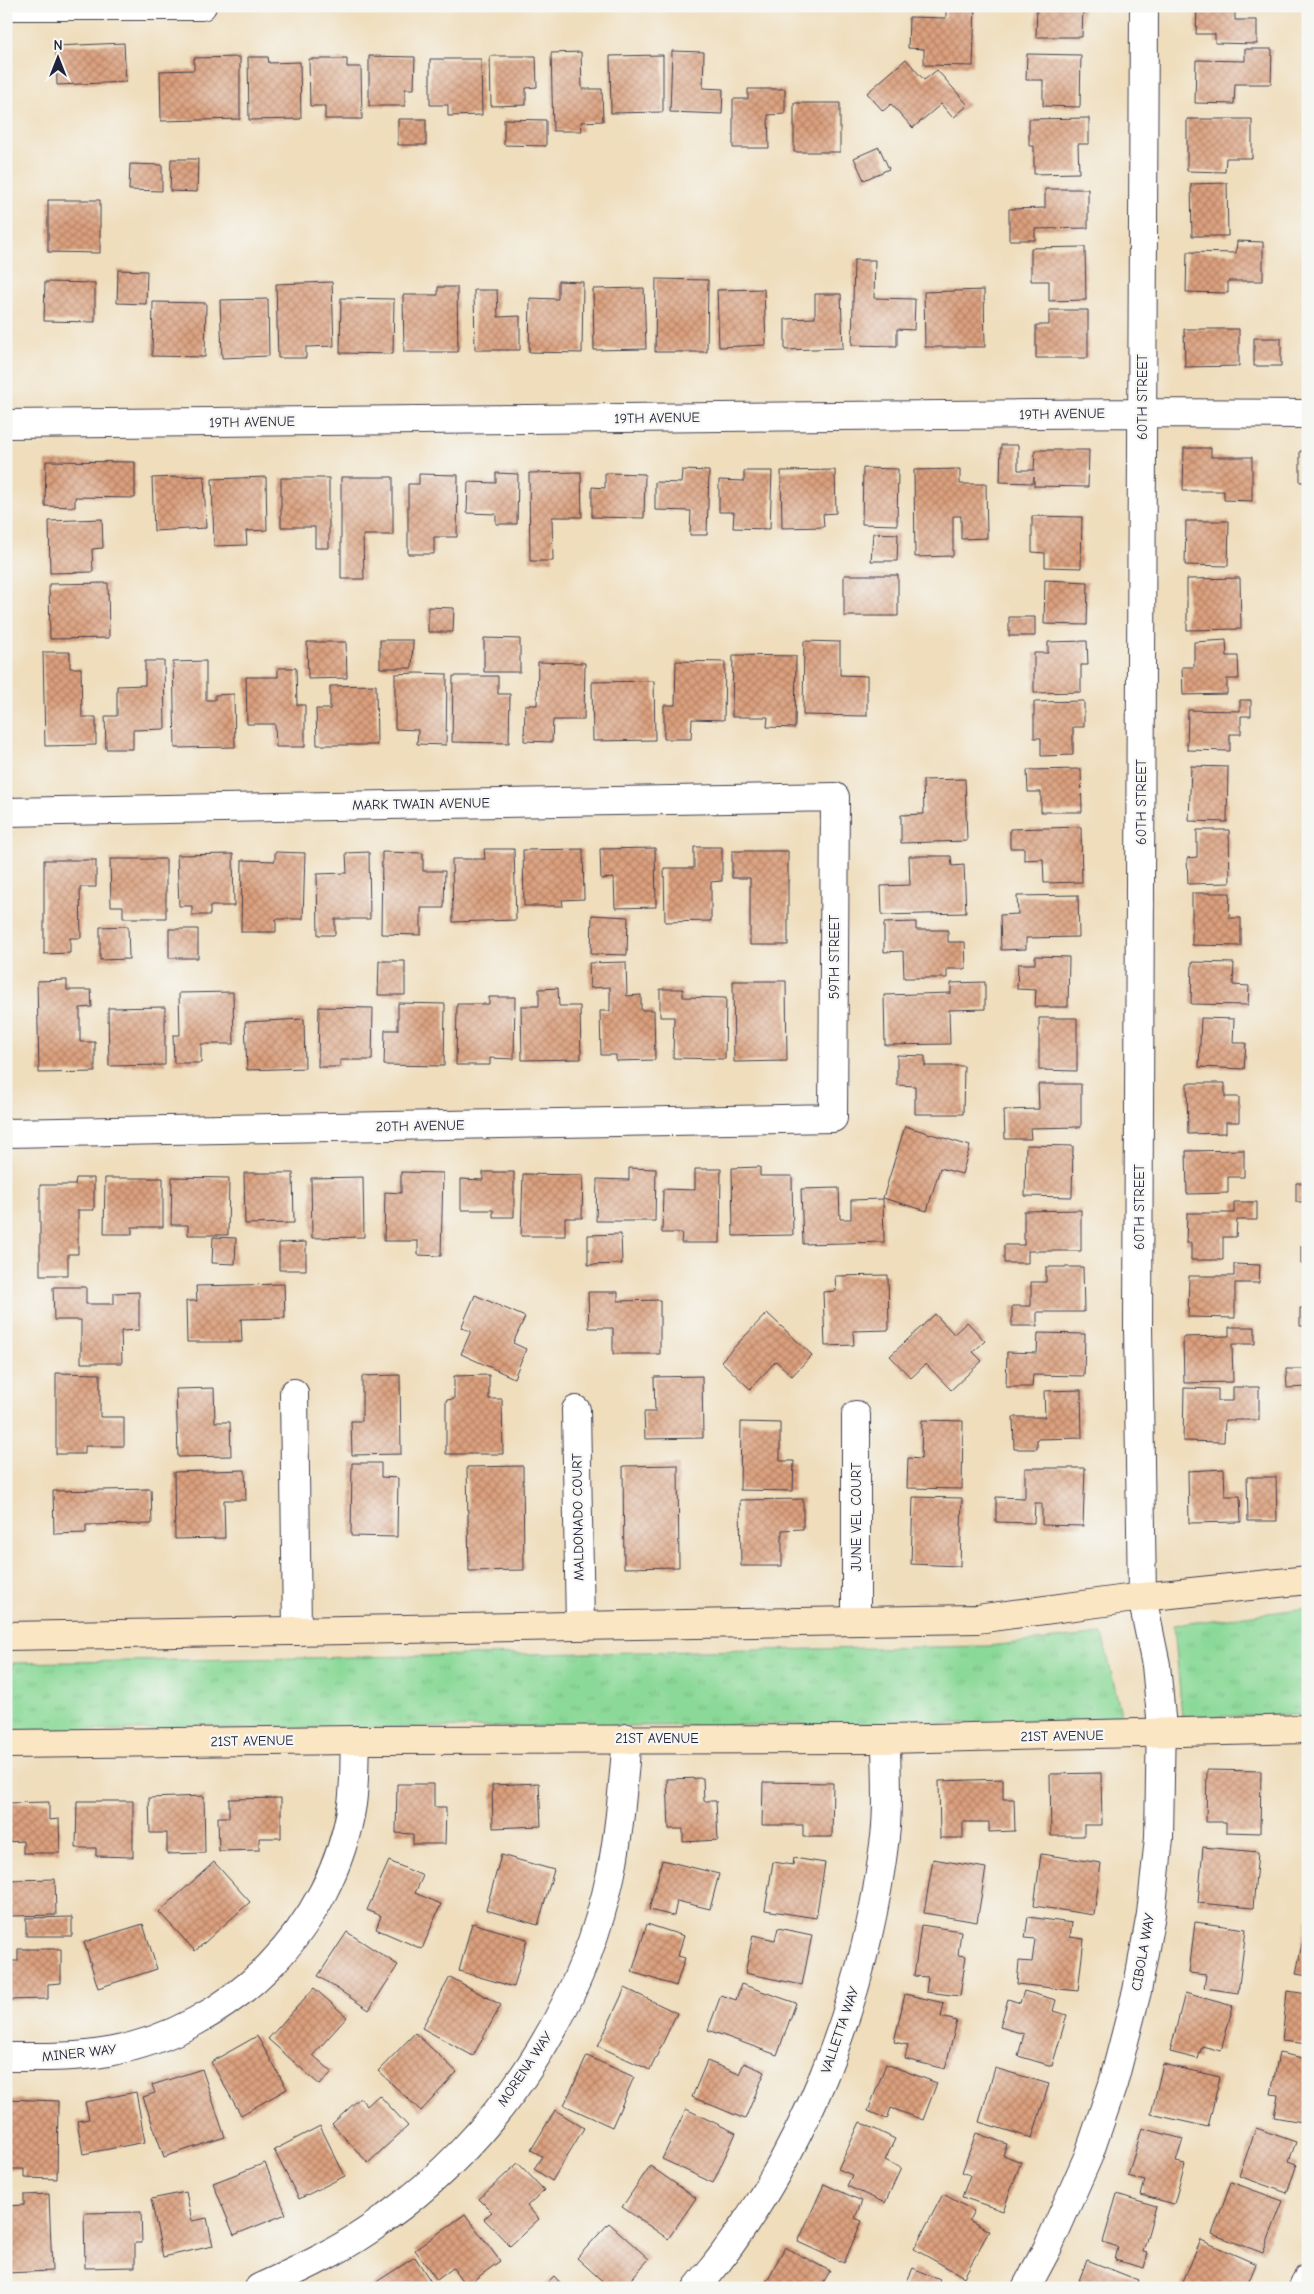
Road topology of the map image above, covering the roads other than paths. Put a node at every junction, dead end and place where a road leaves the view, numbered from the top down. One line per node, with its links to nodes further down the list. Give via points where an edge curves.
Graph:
1 (6, 6): 2 (street)
2 (202, 6)
3 (1144, 6): 4 (street, 60TH STREET)
4 (1142, 413): 5 (street, 19TH AVENUE); 6 (street, 19TH AVENUE); 15 (street, 60TH STREET, via 1138,1286)
5 (1308, 414)
6 (6, 424)
7 (835, 796): 8 (street, MARK TWAIN AVENUE); 9 (street, 59TH STREET)
8 (6, 812)
9 (833, 1118): 10 (street, 20TH AVENUE)
10 (6, 1133)
11 (294, 1393): 18 (street)
12 (576, 1410): 17 (street, MALDONADO COURT)
13 (856, 1415): 16 (street, JUNE VEL COURT)
14 (1308, 1580): 15 (street)
15 (1142, 1597): 16 (street, via 977,1619); 21 (street, CIBOLA WAY, via 1156,1665)
16 (856, 1620): 17 (street)
17 (580, 1625): 18 (street)
18 (297, 1631): 19 (street)
19 (6, 1636)
20 (1308, 1729): 21 (street, 21ST AVENUE)
21 (1162, 1734): 23 (street, 21ST AVENUE); 30 (street, CIBOLA WAY, via 1159,1838 1137,1991 1113,2084 1088,2157)
22 (627, 1738): 23 (street, 21ST AVENUE); 24 (street, 21ST AVENUE); 28 (street, MORENA WAY, via 619,1825 598,1923 573,1988 527,2070 506,2101 467,2146 384,2220 333,2252)
23 (886, 1739): 29 (street, VALLETTA WAY, via 885,1835 875,1907 840,2037 801,2130 773,2181 724,2255)
24 (356, 1740): 25 (street, 21ST AVENUE); 26 (street, MINER WAY, via 352,1804 327,1884 307,1921 256,1980 220,2007 152,2041 108,2052 66,2057)
25 (6, 1744)
26 (6, 2057)
27 (1308, 2277): 31 (street)
28 (259, 2288)
29 (697, 2288)
30 (1026, 2288)
31 (1303, 2288)

